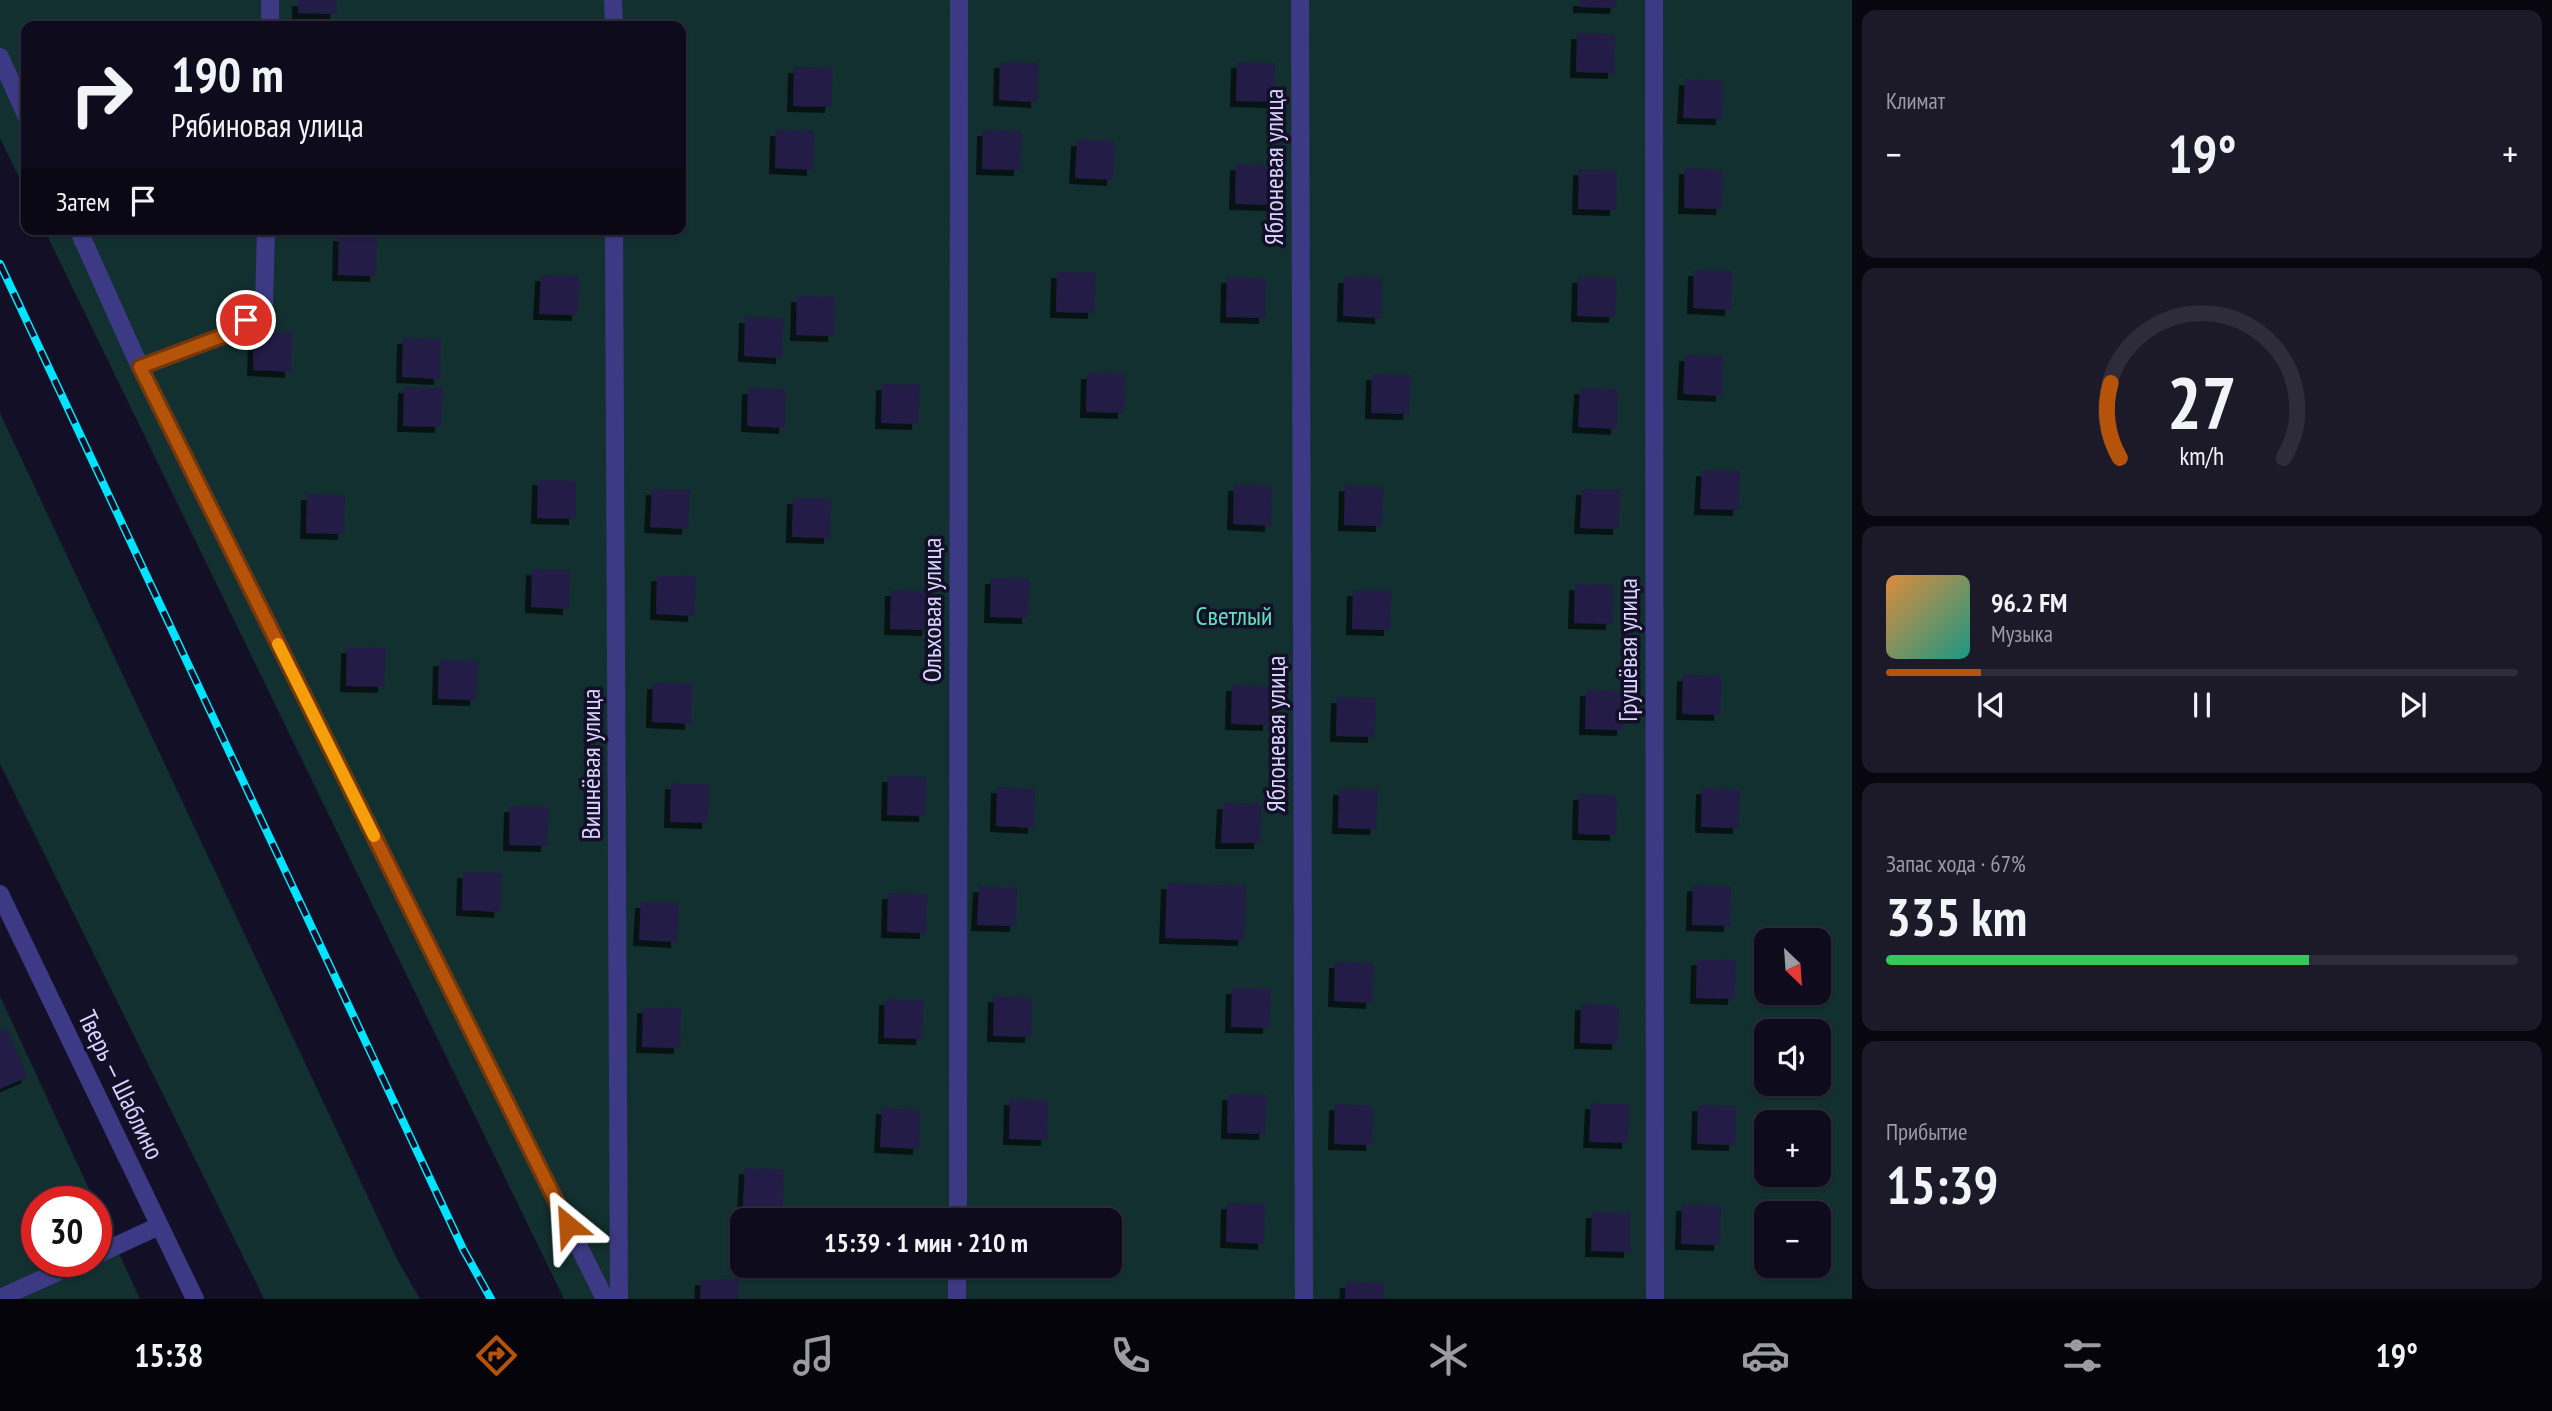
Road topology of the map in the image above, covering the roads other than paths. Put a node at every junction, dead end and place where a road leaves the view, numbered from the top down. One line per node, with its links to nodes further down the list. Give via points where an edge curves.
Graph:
1 (270, 0): 6 (street)
2 (613, 0): 7 (street)
3 (959, 0): 16 (street, Ольховая улица)
4 (1300, 0): 26 (street, Яблоневая улица)
5 (1654, 0): 27 (street, Грушёвая улица)
6 (270, 21)
7 (614, 21)
8 (0, 57): 9 (street)
9 (21, 104)
10 (81, 235): 13 (street)
11 (266, 235): 13 (street, via 264,306 228,334)
12 (614, 235): 24 (street, Вишнёвая улица)
13 (140, 367): 23 (street)
14 (0, 894): 15 (street, Тверь — Шаблино)
15 (6, 921): 17 (street, Тверь — Шаблино)
16 (957, 1208)
17 (159, 1226): 18 (street); 22 (street, Тверь — Шаблино)
18 (112, 1248)
19 (47, 1277): 21 (street)
20 (957, 1278): 25 (street)
21 (0, 1298)
22 (195, 1299)
23 (605, 1299)
24 (620, 1299)
25 (957, 1299)
26 (1304, 1299)
27 (1656, 1299)

